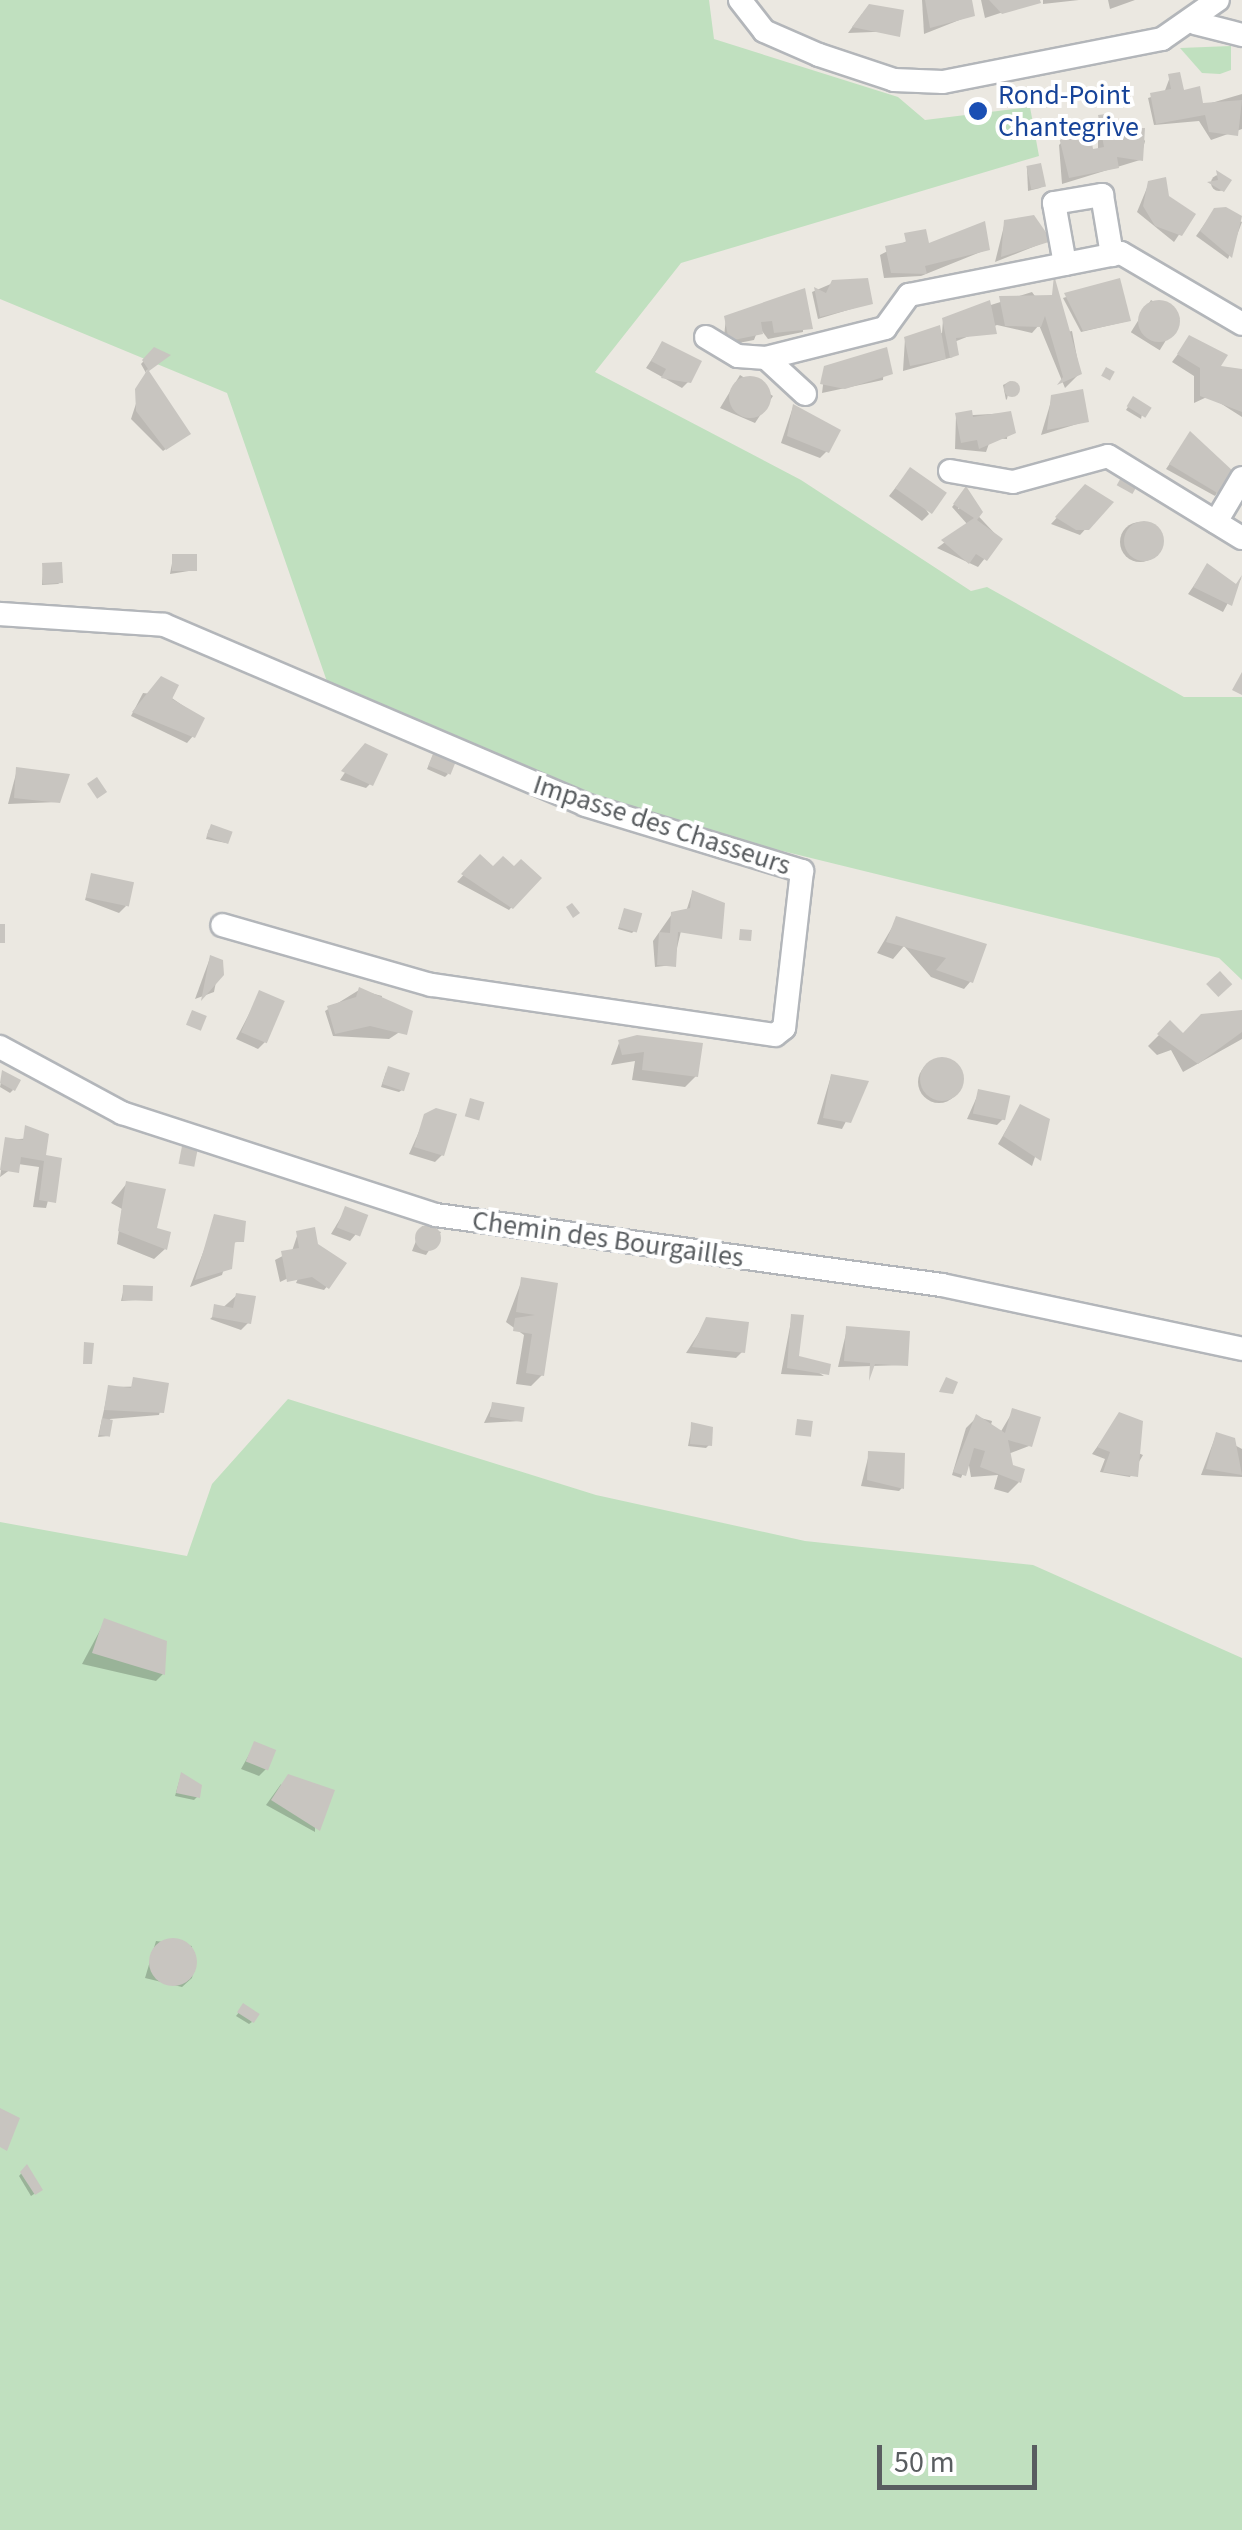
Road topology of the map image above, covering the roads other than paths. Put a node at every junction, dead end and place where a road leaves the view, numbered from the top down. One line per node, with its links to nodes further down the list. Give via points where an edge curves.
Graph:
1 (740, 0): 4 (street, via 764,31 894,80 1001,71)
2 (1217, 2): 3 (street); 4 (street)
3 (1242, 22)
4 (1195, 23): 5 (street)
5 (1242, 35)
6 (1112, 255): 7 (street); 7 (street, via 1102,195 1054,203); 8 (street)
7 (1064, 264): 10 (street, via 909,294 884,328)
8 (1242, 324)
9 (706, 337): 10 (street, via 738,356)
10 (766, 358): 11 (street)
11 (806, 394)
12 (950, 471): 14 (street, via 1012,482 1108,456)
13 (1242, 478): 14 (street)
14 (1216, 522): 15 (street)
15 (1242, 538)
16 (0, 614): 17 (street, Impasse des Chasseurs, via 164,624 585,805 802,872 784,1028 776,1035 431,985)
17 (222, 925)
18 (0, 1047): 19 (street, Chemin des Bourgailles, via 122,1112 436,1215 942,1284)
19 (1242, 1349)

